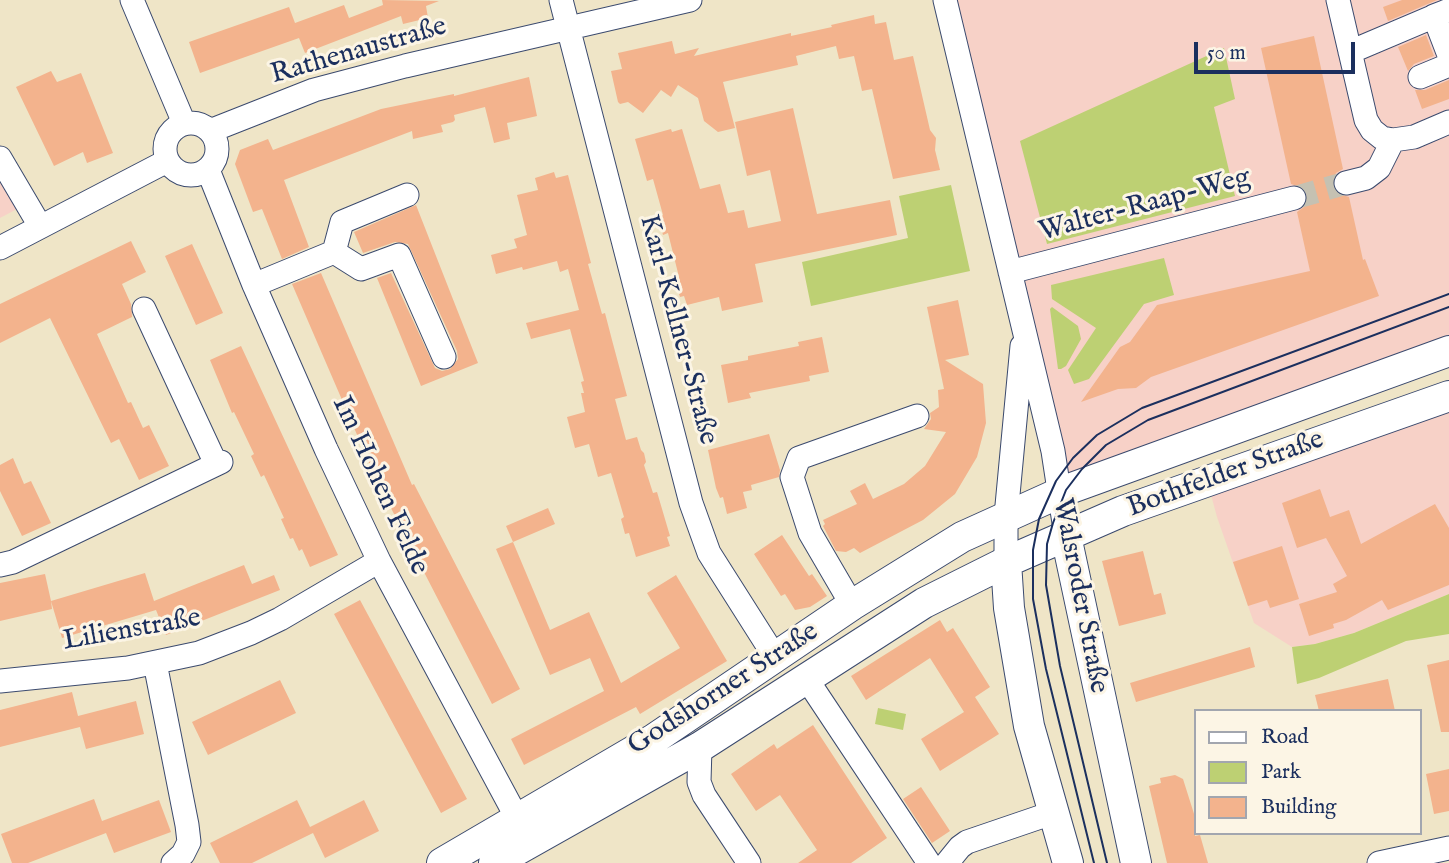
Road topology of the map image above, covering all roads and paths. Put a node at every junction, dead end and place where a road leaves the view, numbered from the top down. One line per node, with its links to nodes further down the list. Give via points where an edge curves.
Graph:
1 (132, 0): 13 (street)
2 (561, 0): 7 (street, Karl-Kellner-Straße)
3 (690, 0): 7 (street, Rathenaustraße)
4 (945, 0): 25 (street, Walsroder Straße)
5 (1338, 0): 8 (street)
6 (1446, 12): 8 (street); 9 (street)
7 (568, 27): 14 (street, Rathenaustraße, via 314,90); 40 (street, Karl-Kellner-Straße, via 691,503 709,553)
8 (1350, 52): 15 (street, via 1366,120 1382,138)
9 (1449, 54)
10 (1449, 65): 11 (street)
11 (1420, 77)
12 (1449, 122): 15 (street, via 1414,137)
13 (184, 123): 14 (street, via 198,123); 17 (street, via 166,138)
14 (211, 131): 18 (street, via 218,151)
15 (1393, 140): 19 (street, via 1379,168 1366,178)
16 (0, 158): 22 (street)
17 (167, 161): 18 (street, via 185,175); 22 (street)
18 (208, 170): 26 (street, Im Hohen Felde)
19 (1346, 183)
20 (407, 195): 24 (street, via 341,222)
21 (1294, 198): 25 (street, Walter-Raap-Weg)
22 (40, 226): 23 (street)
23 (0, 247)
24 (334, 252): 26 (street); 30 (street, via 361,269 399,255)
25 (1010, 272): 28 (street, Walsroder Straße)
26 (254, 285): 36 (street, Im Hohen Felde)
27 (144, 309): 38 (street, via 218,463)
28 (1024, 329): 33 (street, Walsroder Straße, via 1053,451); 34 (street, Walsroder Straße)
29 (1449, 351): 33 (main road, Bothfelder Straße)
30 (444, 357)
31 (1449, 396): 35 (main road, Bothfelder Straße)
32 (917, 416): 39 (street, via 799,458 792,477 810,533)
33 (1058, 494): 34 (main road, Bothfelder Straße); 35 (street, Walsroder Straße)
34 (1006, 516): 37 (street, Walsroder Straße); 39 (main road, Godshorner Straße, via 962,537)
35 (1066, 536): 37 (main road, Bothfelder Straße); 55 (main road, Walsroder Straße)
36 (379, 561): 41 (street, Lilienstraße, via 251,633 199,653); 46 (street, Im Hohen Felde)
37 (1006, 562): 42 (main road, Godshorner Straße, via 925,603); 45 (main road, Walsroder Straße, via 1015,654)
38 (0, 565)
39 (852, 605): 40 (main road, Godshorner Straße)
40 (775, 657): 46 (main road, Godshorner Straße, via 654,738)
41 (155, 663): 43 (street, Lilienstraße); 48 (street, via 189,842)
42 (806, 677): 44 (main road, Godshorner Straße); 52 (street)
43 (0, 681)
44 (700, 747): 50 (main road, Godshorner Straße); 51 (street, via 699,782 704,795)
45 (1052, 813): 53 (street, via 967,842); 54 (main road, Walsroder Straße)
46 (517, 818): 49 (main road, Godshorner Straße)
47 (1449, 848): 56 (street)
48 (173, 863)
49 (442, 863)
50 (494, 863)
51 (749, 863)
52 (929, 863)
53 (947, 863)
54 (1068, 863)
55 (1136, 863)
56 (1379, 863)

